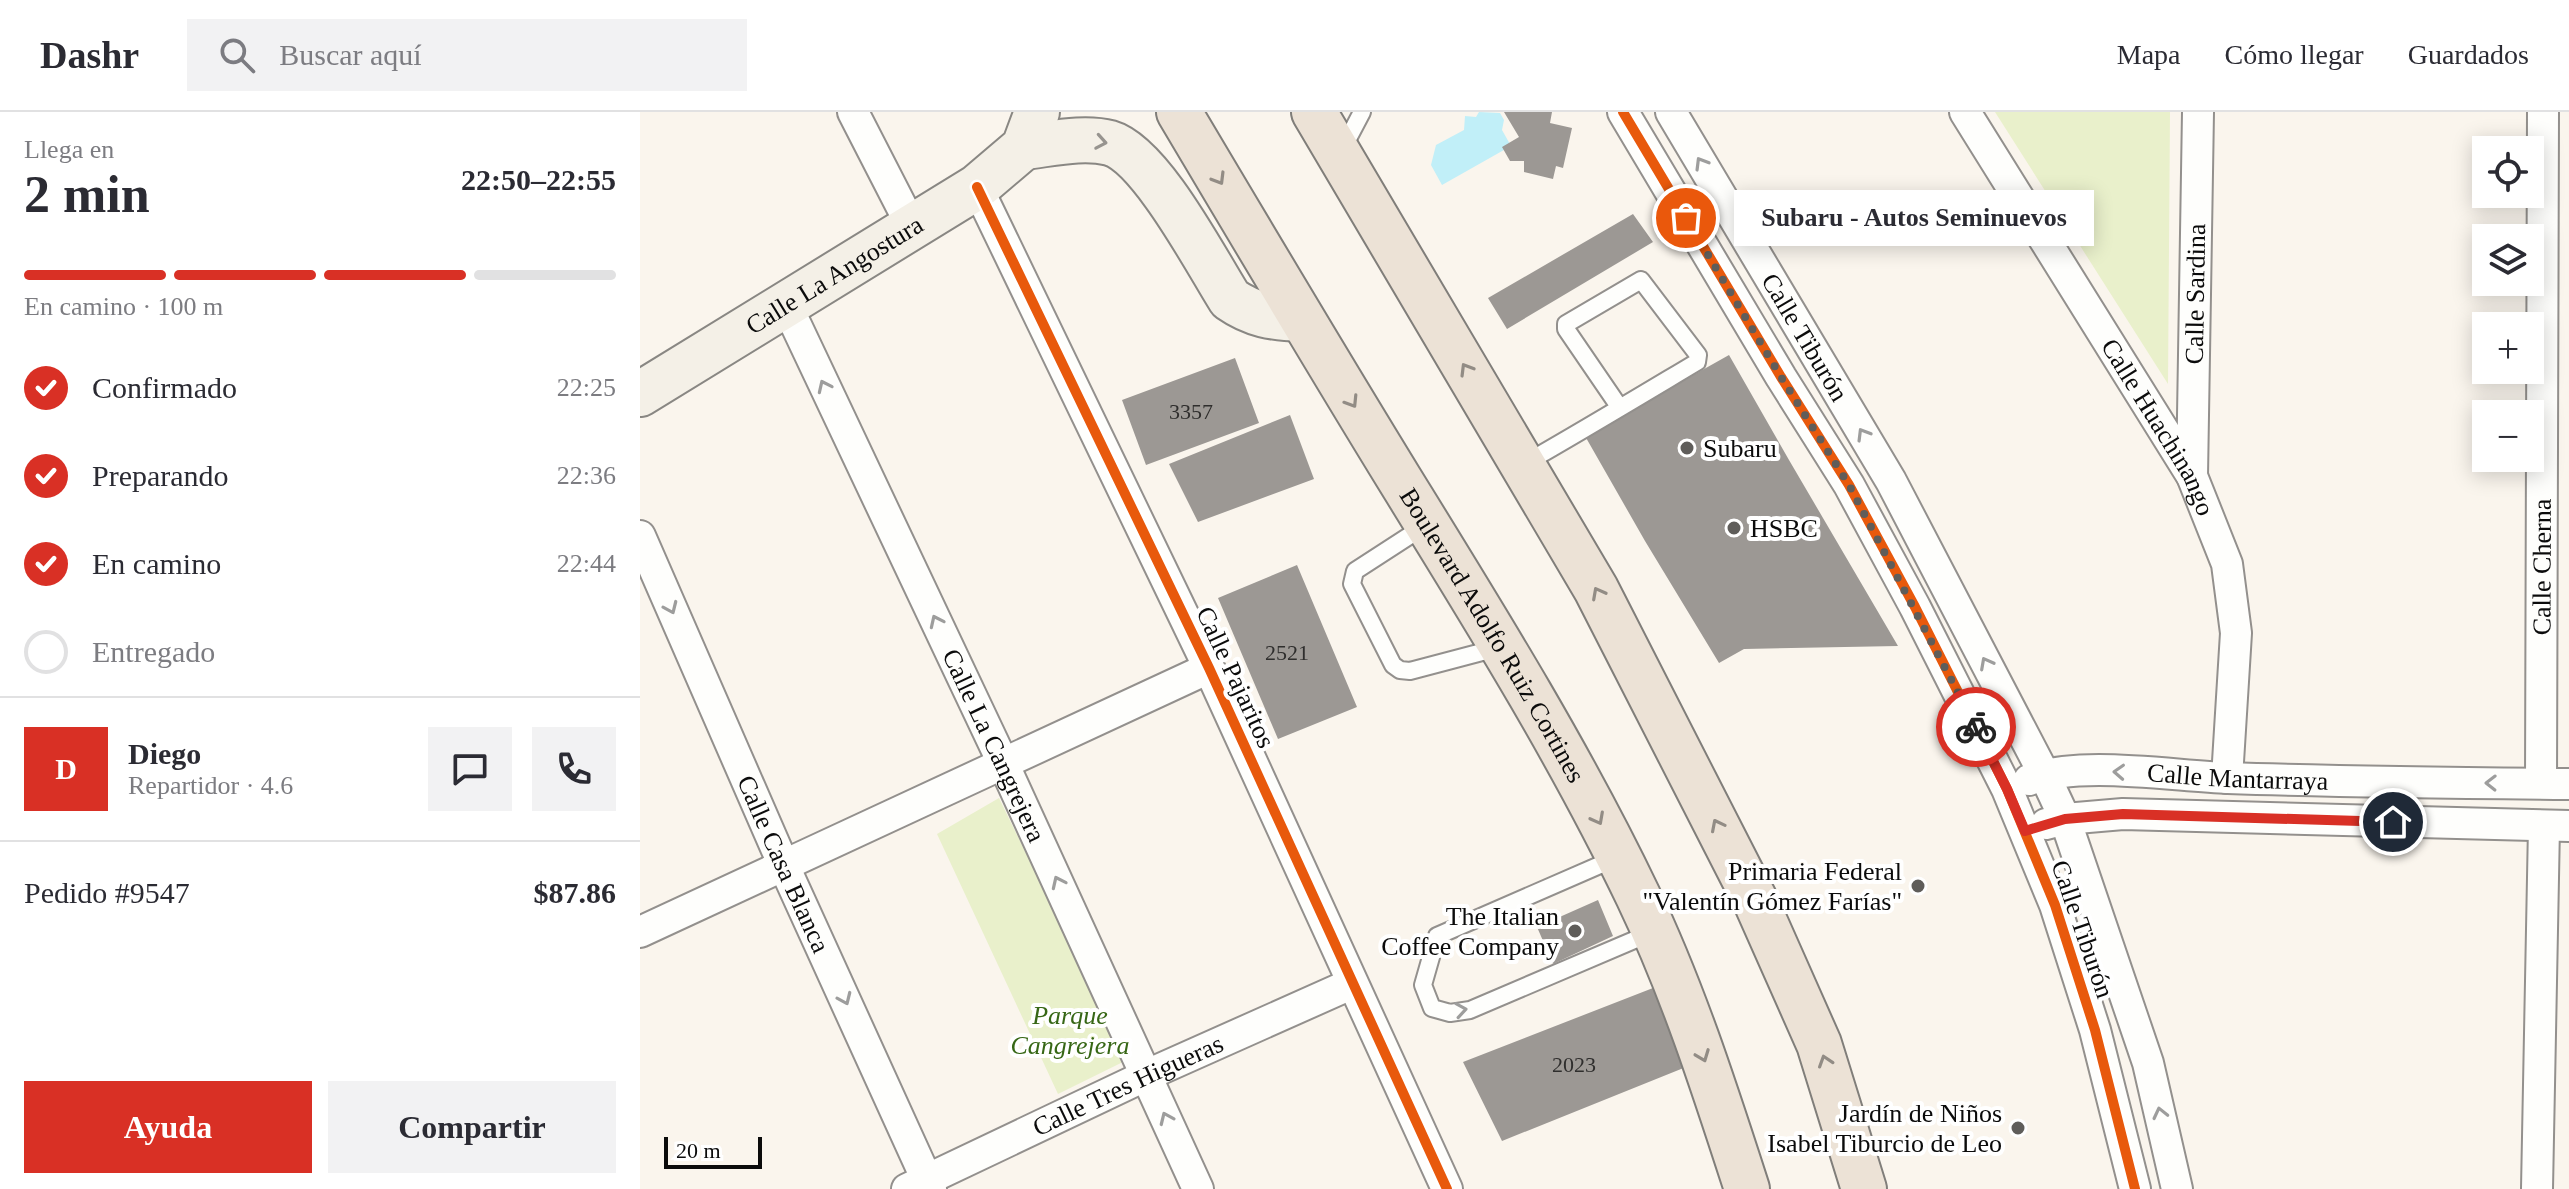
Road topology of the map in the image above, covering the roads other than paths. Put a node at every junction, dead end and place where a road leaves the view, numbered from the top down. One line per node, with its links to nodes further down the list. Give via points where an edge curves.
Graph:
1 (853, 112): 13 (street)
2 (1179, 112): 15 (main road, Boulevard Adolfo Ruiz Cortines, one-way to 15)
3 (1314, 112): 11 (main road)
4 (1362, 112): 11 (lane)
5 (1623, 112): 28 (street, Calle Tiburón, via 1849,485)
6 (1671, 112): 25 (street, Calle Tiburón, one-way to 6, via 1891,481)
7 (1965, 112): 19 (street, Calle Huachinango)
8 (2198, 112): 19 (street, Calle Sardina)
9 (2543, 112): 27 (street, Calle Cherna)
10 (1030, 129): 12 (street, Calle La Angostura); 15 (street, Calle La Angostura, one-way to 15, via 1114,144 1136,159 1230,299 1268,318)
11 (1340, 155): 18 (main road, one-way to 11)
12 (977, 187): 13 (street, Calle La Angostura); 23 (street, Calle Pajaritos)
13 (912, 227): 14 (street, Calle La Angostura)
14 (786, 304): 16 (street, Calle La Angostura); 24 (street, Calle La Cangrejera, one-way to 14)
15 (1301, 319): 20 (main road, Boulevard Adolfo Ruiz Cortines, one-way to 20)
16 (640, 394)
17 (1620, 408): 17 (lane, via 1698,359 1641,280 1566,324); 18 (lane)
18 (1523, 465): 42 (main road, one-way to 18, via 1819,1044 1756,902 1596,589)
19 (2192, 476): 26 (street, Calle Huachinango, via 2227,564 2236,633)
20 (1427, 524): 22 (main road, Boulevard Adolfo Ruiz Cortines); 22 (lane, via 1352,578 1393,665 1410,671)
21 (640, 536): 33 (street, Calle Casa Blanca, one-way to 33)
22 (1502, 647): 32 (main road, Boulevard Adolfo Ruiz Cortines, one-way to 32)
23 (1209, 668): 24 (street); 36 (street, Calle Pajaritos)
24 (1003, 763): 33 (street); 37 (street, Calle La Cangrejera, one-way to 24)
25 (2044, 774): 26 (street, Calle Mantarraya, one-way to 25, via 2102,771); 28 (street, Calle Mantarraya); 29 (street, Calle Tiburón)
26 (2227, 778): 27 (street, Calle Mantarraya, one-way to 26)
27 (2555, 784)
28 (2007, 789): 31 (street, Calle Tiburón)
29 (2065, 819): 30 (street, Calle Mantarraya, via 2123,814); 31 (street, Calle Mantarraya); 44 (street, Calle Tiburón, one-way to 29, via 2148,1063)
30 (2556, 826): 45 (street)
31 (2025, 831): 43 (street, Calle Tiburón, via 2095,1030)
32 (1618, 857): 35 (main road, Boulevard Adolfo Ruiz Cortines); 35 (lane, one-way to 35, via 1437,936 1423,985 1432,1008 1450,1013 1470,1010)
33 (784, 866): 34 (street); 38 (street, Calle Casa Blanca, one-way to 38)
34 (640, 932)
35 (1653, 932): 41 (main road, Boulevard Adolfo Ruiz Cortines, one-way to 41, via 1706,1062)
36 (1351, 984): 37 (street, Calle Tres Higueras); 40 (street, Calle Pajaritos)
37 (1147, 1075): 38 (street, Calle Tres Higueras); 39 (street, Calle La Cangrejera, one-way to 37)
38 (922, 1186)
39 (1198, 1189)
40 (1447, 1189)
41 (1747, 1189)
42 (1864, 1189)
43 (2135, 1189)
44 (2177, 1189)
45 (2537, 1189)

